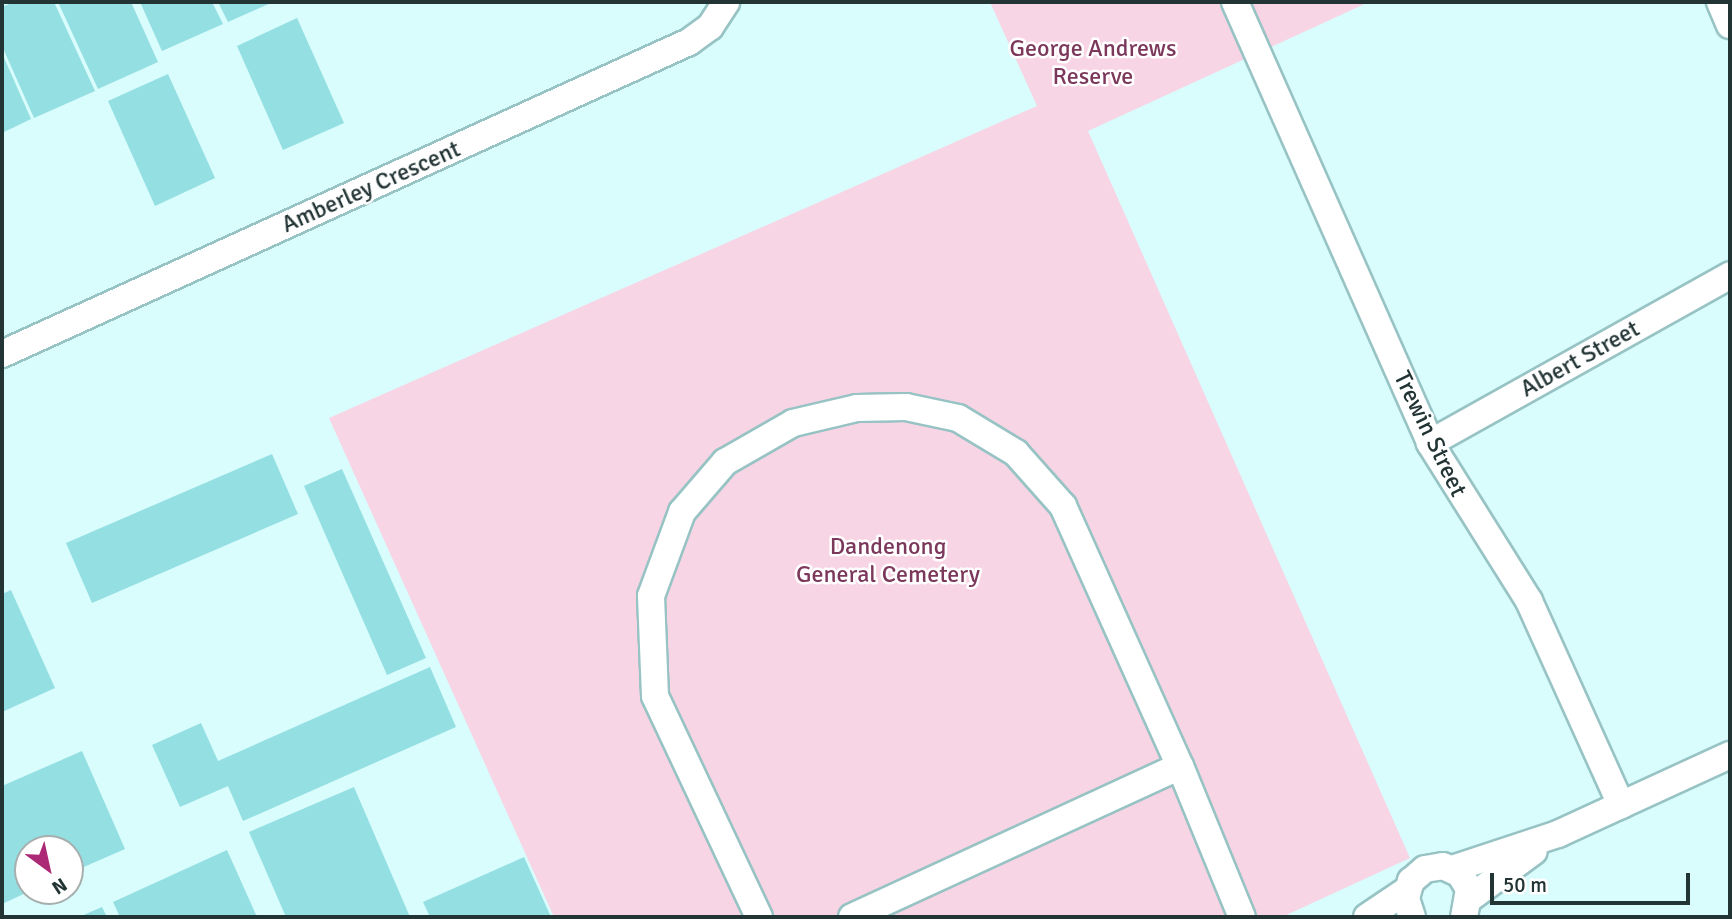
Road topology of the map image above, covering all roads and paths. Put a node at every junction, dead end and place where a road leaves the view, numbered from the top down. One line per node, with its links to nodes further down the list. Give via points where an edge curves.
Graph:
1 (726, 2): 6 (street, Amberley Crescent, via 710,27 689,42)
2 (1235, 2): 7 (street, Trewin Street)
3 (1720, 2): 4 (street)
4 (1730, 25)
5 (1730, 275): 7 (street, Albert Street)
6 (2, 355)
7 (1430, 443): 10 (street, Trewin Street, via 1529,601)
8 (1730, 755): 10 (street)
9 (1180, 766): 15 (street, via 1063,506 1016,453 958,418 906,407 857,408 793,423 724,462 682,512 651,596 655,696); 16 (street); 17 (street)
10 (1621, 805): 11 (street)
11 (1558, 834): 12 (street); 14 (street)
12 (1452, 869): 13 (street, via 1425,869); 14 (street, via 1466,881)
13 (1407, 890): 18 (street); 19 (street)
14 (1466, 912)
15 (759, 917)
16 (852, 917)
17 (1242, 917)
18 (1367, 917)
19 (1412, 917)

